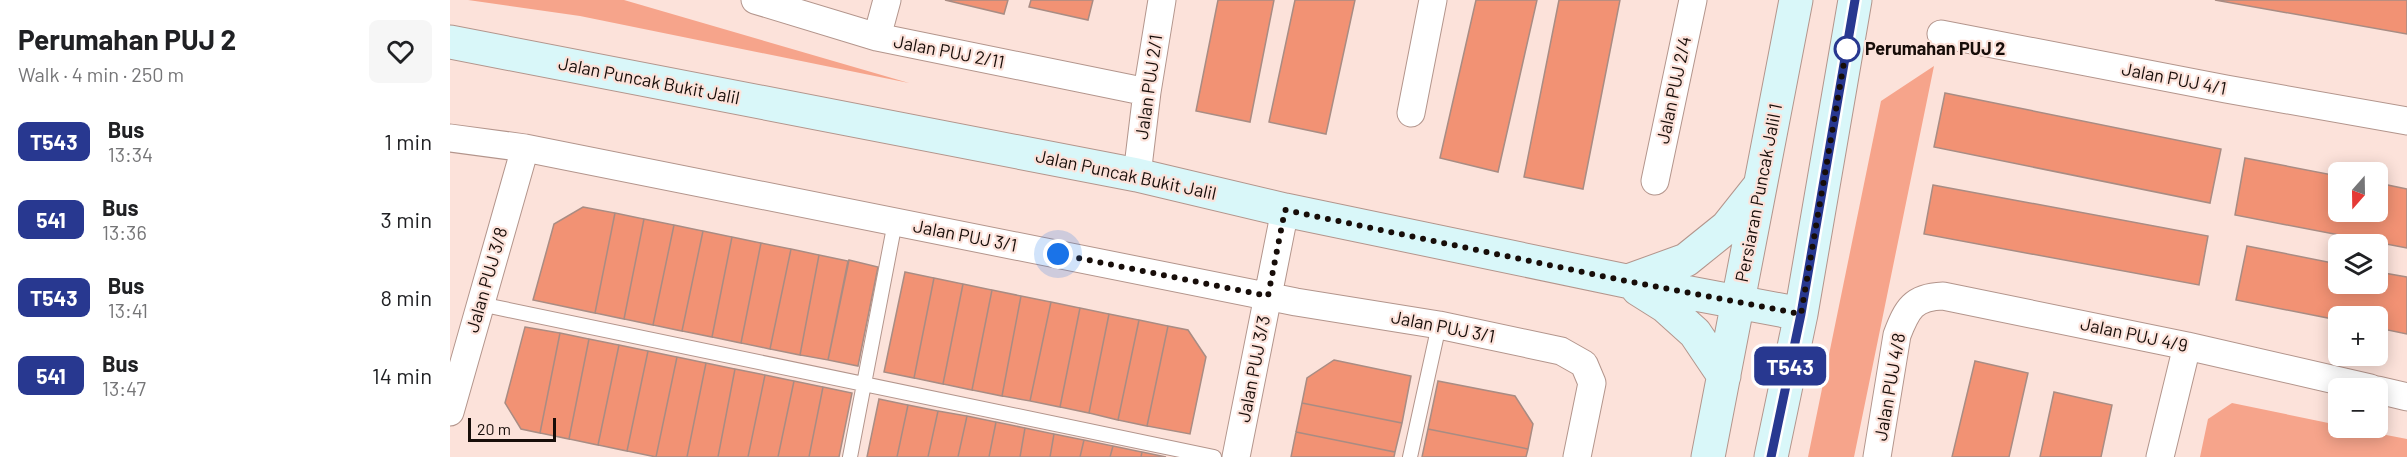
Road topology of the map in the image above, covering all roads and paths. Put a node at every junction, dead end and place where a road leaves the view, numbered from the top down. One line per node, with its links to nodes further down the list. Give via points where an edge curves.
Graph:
1 (755, 0): 9 (street, Jalan PUJ 2/11)
2 (887, 0): 9 (street)
3 (1162, 0): 11 (street, Jalan PUJ 2/1)
4 (1433, 0): 12 (street)
5 (1693, 0): 17 (street, Jalan PUJ 2/4)
6 (1796, 0): 18 (street, Persiaran Puncak Jalil 1)
7 (1855, 0): 25 (street)
8 (1941, 34): 13 (street, Jalan PUJ 4/1)
9 (877, 37): 11 (street, Jalan PUJ 2/11)
10 (450, 42): 16 (street, Jalan Puncak Bukit Jalil)
11 (1147, 92): 16 (street, Jalan PUJ 2/1)
12 (1411, 113)
13 (2407, 121)
14 (450, 138): 15 (street, Jalan PUJ 3/1)
15 (525, 148): 20 (street, Jalan PUJ 3/1); 24 (street, Jalan PUJ 3/8)
16 (1137, 175): 19 (street, Jalan Puncak Bukit Jalil)
17 (1655, 181)
18 (1761, 183): 21 (street, via 1727,226 1686,260); 23 (street, Persiaran Puncak Jalil 1)
19 (1285, 210): 21 (street, Jalan Puncak Bukit Jalil); 22 (street, Jalan PUJ 3/3)
20 (895, 222): 22 (street, Jalan PUJ 3/1); 31 (lane)
21 (1626, 281): 23 (street, Jalan Puncak Bukit Jalil); 29 (street, via 1665,306 1695,333)
22 (1268, 296): 27 (street, Jalan PUJ 3/1); 37 (street, Jalan PUJ 3/3)
23 (1739, 303): 25 (street, Jalan Puncak Bukit Jalil); 29 (street, Persiaran Puncak Jalil 1)
24 (480, 304): 31 (lane); 34 (street, Jalan PUJ 3/8)
25 (1801, 314): 41 (street)
26 (1904, 317): 28 (street, Jalan PUJ 4/9, via 1912,305 1925,297 1943,296); 42 (street, Jalan PUJ 4/8, via 1897,335)
27 (1439, 325): 38 (lane); 39 (street, Jalan PUJ 3/1, via 1561,351 1584,364 1592,383)
28 (2187, 346): 30 (street, Jalan PUJ 4/9); 43 (street)
29 (1724, 376): 40 (street, Persiaran Puncak Jalil 1)
30 (2328, 378)
31 (864, 384): 35 (lane); 36 (lane)
32 (2388, 392): 33 (street)
33 (2407, 397)
34 (450, 412)
35 (850, 457)
36 (1214, 457)
37 (1236, 457)
38 (1410, 457)
39 (1577, 457)
40 (1708, 457)
41 (1771, 457)
42 (1877, 457)
43 (2160, 457)

